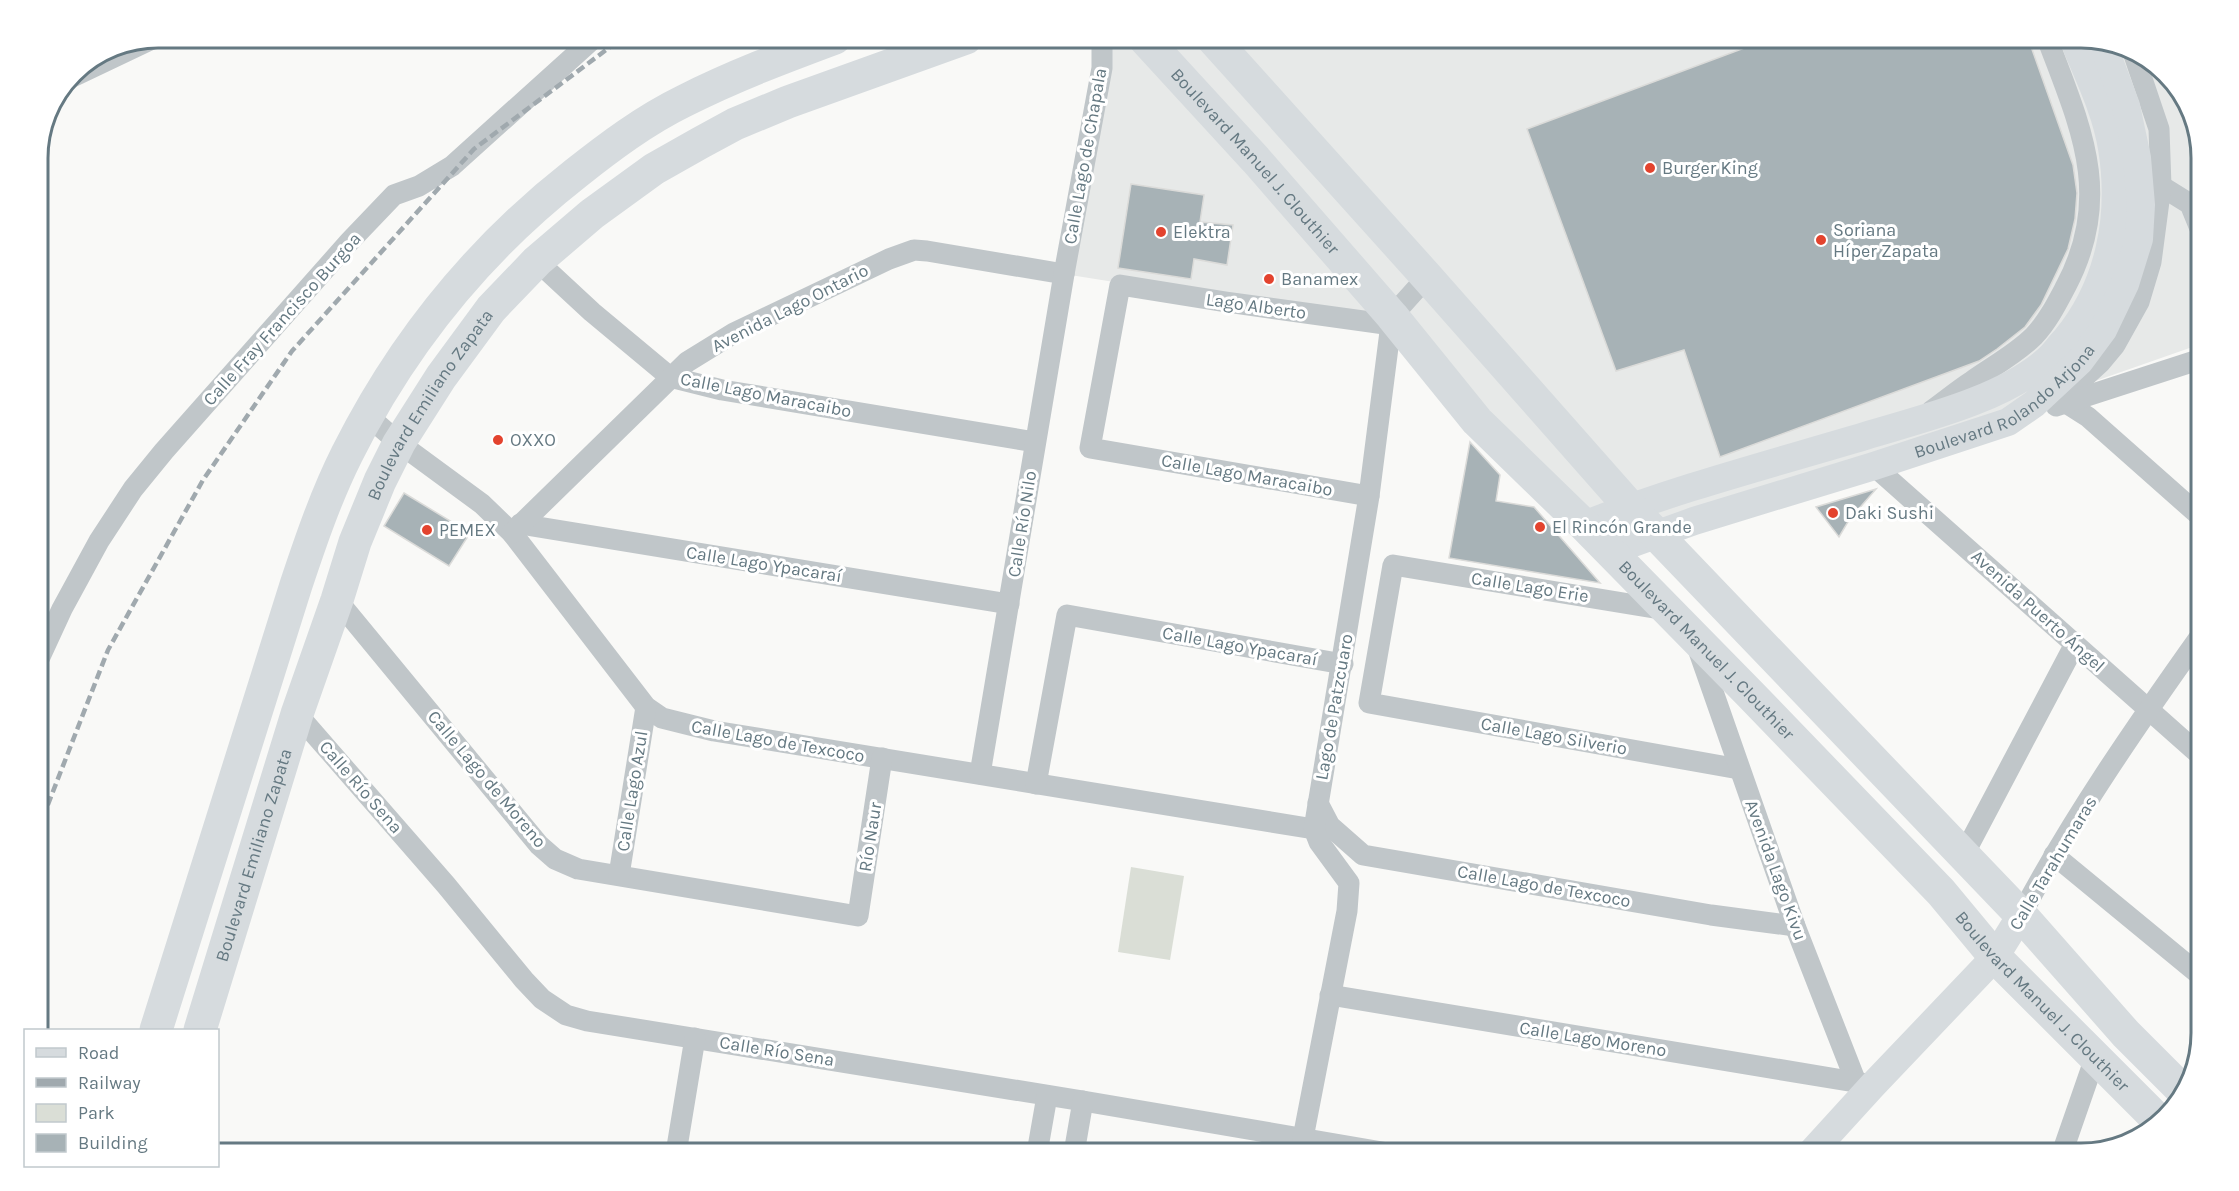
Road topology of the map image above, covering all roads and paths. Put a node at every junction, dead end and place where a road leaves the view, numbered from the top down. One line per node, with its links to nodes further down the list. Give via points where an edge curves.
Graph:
1 (583, 48): 39 (street, Calle Fray Francisco Burgoa, via 453,166 394,195 350,241 133,489 99,541)
2 (809, 48): 21 (main road, via 683,101 616,142 541,200 481,259 436,311)
3 (938, 48): 14 (main road, Boulevard Emiliano Zapata, via 735,124 654,169)
4 (1102, 48): 15 (street, Calle Lago de Chapala, via 1102,68)
5 (1153, 48): 17 (main road, Boulevard Manuel J. Clouthier, via 1256,160)
6 (1221, 48): 16 (main road, Boulevard Manuel J. Clouthier)
7 (2051, 48): 22 (street, via 2074,108 2089,171 2088,230 2072,275 2056,307 2034,336)
8 (2079, 48): 11 (main road, Boulevard Rolando Arjona)
9 (2103, 50): 11 (main road, Boulevard Rolando Arjona)
10 (2137, 63): 12 (street, via 2159,129)
11 (2114, 109): 22 (main road, Boulevard Rolando Arjona, via 2113,237 2095,295 2077,325 2048,360 2016,381 1985,397); 23 (main road, Boulevard Rolando Arjona, via 2137,158 2141,205 2139,239 2125,284 2103,330 2080,361 2034,404)
12 (2161, 186): 13 (street); 20 (street, via 2151,262 2139,302 2115,345 2065,394)
13 (2191, 206)
14 (537, 261): 19 (street, Calle Lago Maracaibo); 25 (main road, Boulevard Emiliano Zapata, via 491,309)
15 (1064, 274): 19 (street, Avenida Lago Ontario, via 914,250 734,333); 24 (street, Calle Río Nilo)
16 (1427, 277): 17 (street); 29 (main road, Boulevard Manuel J. Clouthier)
17 (1392, 321): 26 (street, Lago Alberto, via 1120,285); 28 (street, Lago de Patzcuaro); 31 (main road, Boulevard Manuel J. Clouthier, via 1477,421)
18 (2191, 362): 20 (street)
19 (670, 377): 24 (street, Calle Lago Maracaibo, via 722,390); 32 (street, Avenida Lago Ontario)
20 (2066, 403): 23 (street); 30 (street, via 2088,417)
21 (368, 416): 25 (street, Calle Lago de Texcoco); 66 (main road, via 321,513 296,585)
22 (1918, 420): 29 (main road, Boulevard Rolando Arjona)
23 (2008, 422): 27 (main road, Boulevard Rolando Arjona)
24 (1035, 442): 37 (street, Calle Río Nilo)
25 (399, 443): 32 (street, Calle Lago de Texcoco); 36 (main road, Boulevard Emiliano Zapata, via 355,542)
26 (1090, 448): 28 (street, Calle Lago Maracaibo)
27 (1874, 466): 33 (main road, Boulevard Rolando Arjona); 41 (street, Avenida Puerto Ángel)
28 (1369, 496): 43 (street, Lago de Patzcuaro)
29 (1630, 507): 31 (main road, Boulevard Rolando Arjona); 33 (main road, Boulevard Manuel J. Clouthier)
30 (2191, 508)
31 (1584, 525): 34 (main road, Boulevard Manuel J. Clouthier)
32 (516, 528): 37 (street, Calle Lago Ypacaraí); 45 (street, Calle Lago de Texcoco)
33 (1656, 535): 34 (main road, Boulevard Rolando Arjona); 57 (main road, Boulevard Manuel J. Clouthier)
34 (1608, 552): 38 (main road, Boulevard Manuel J. Clouthier)
35 (1394, 565): 38 (street, Calle Lago Erie); 44 (street, Lago de Patzcuaro)
36 (337, 600): 47 (main road, Boulevard Emiliano Zapata); 58 (street, Calle Lago de Moreno, via 539,845 555,859 578,868)
37 (1009, 604): 51 (street, Calle Río Nilo)
38 (1666, 610): 40 (main road, Boulevard Manuel J. Clouthier)
39 (48, 639)
40 (1694, 639): 50 (street, Avenida Lago Kivu); 63 (main road, Boulevard Manuel J. Clouthier, via 1941,892)
41 (2074, 644): 46 (street, Avenida Puerto Ángel); 57 (street)
42 (2191, 649): 46 (street, Calle Tarahumaras)
43 (1343, 664): 52 (street, Calle Lago Ypacaraí, via 1067,615); 53 (street, Lago de Patzcuaro)
44 (1369, 703): 50 (street, Calle Lago Silverio)
45 (646, 707): 49 (street, Calle Lago de Texcoco, via 683,725); 58 (street, Calle Lago Azul)
46 (2149, 709): 48 (street, Avenida Puerto Ángel); 56 (street, Calle Tarahumaras)
47 (297, 714): 67 (main road, Boulevard Emiliano Zapata); 68 (street, Calle Río Sena, via 543,999 566,1015 587,1021)
48 (2191, 747)
49 (882, 758): 51 (street, Calle Lago de Texcoco); 61 (street, Río Naur)
50 (1739, 769): 62 (street, Avenida Lago Kivu)
51 (980, 774): 52 (street, Calle Lago de Texcoco)
52 (1036, 784): 54 (street, Calle Lago de Texcoco)
53 (1318, 803): 54 (street, Lago de Patzcuaro); 55 (street, Calle Lago de Texcoco, via 1330,826)
54 (1314, 829): 59 (street)
55 (1350, 845): 59 (street); 62 (street, Calle Lago de Texcoco, via 1372,857)
56 (2054, 855): 60 (street, Calle Tarahumaras); 64 (street)
57 (1963, 856): 60 (main road, Boulevard Manuel J. Clouthier)
58 (619, 875): 61 (street, Calle Lago de Moreno)
59 (1349, 883): 65 (street)
60 (2021, 915): 63 (main road, Calle Tarahumaras); 71 (main road, Boulevard Manuel J. Clouthier, via 2126,1034)
61 (858, 916)
62 (1795, 926): 70 (street, Avenida Lago Kivu)
63 (1995, 957): 69 (main road, Boulevard Manuel J. Clouthier); 70 (main road, Calle Tarahumaras)
64 (2191, 967)
65 (1330, 995): 70 (street, Calle Lago Moreno); 75 (street)
66 (156, 1029)
67 (200, 1029)
68 (695, 1038): 72 (street, Calle Río Sena); 76 (street)
69 (2095, 1058): 74 (main road, Boulevard Manuel J. Clouthier); 81 (street)
70 (1864, 1084): 80 (main road, Calle Tarahumaras)
71 (2178, 1086)
72 (1047, 1096): 73 (street, Calle Río Sena); 77 (street)
73 (1083, 1101): 75 (street, Calle Río Sena); 78 (street)
74 (2154, 1116)
75 (1304, 1138): 79 (street, Calle Río Sena)
76 (678, 1143)
77 (1040, 1143)
78 (1076, 1143)
79 (1330, 1143)
80 (1819, 1143)
81 (2066, 1143)

